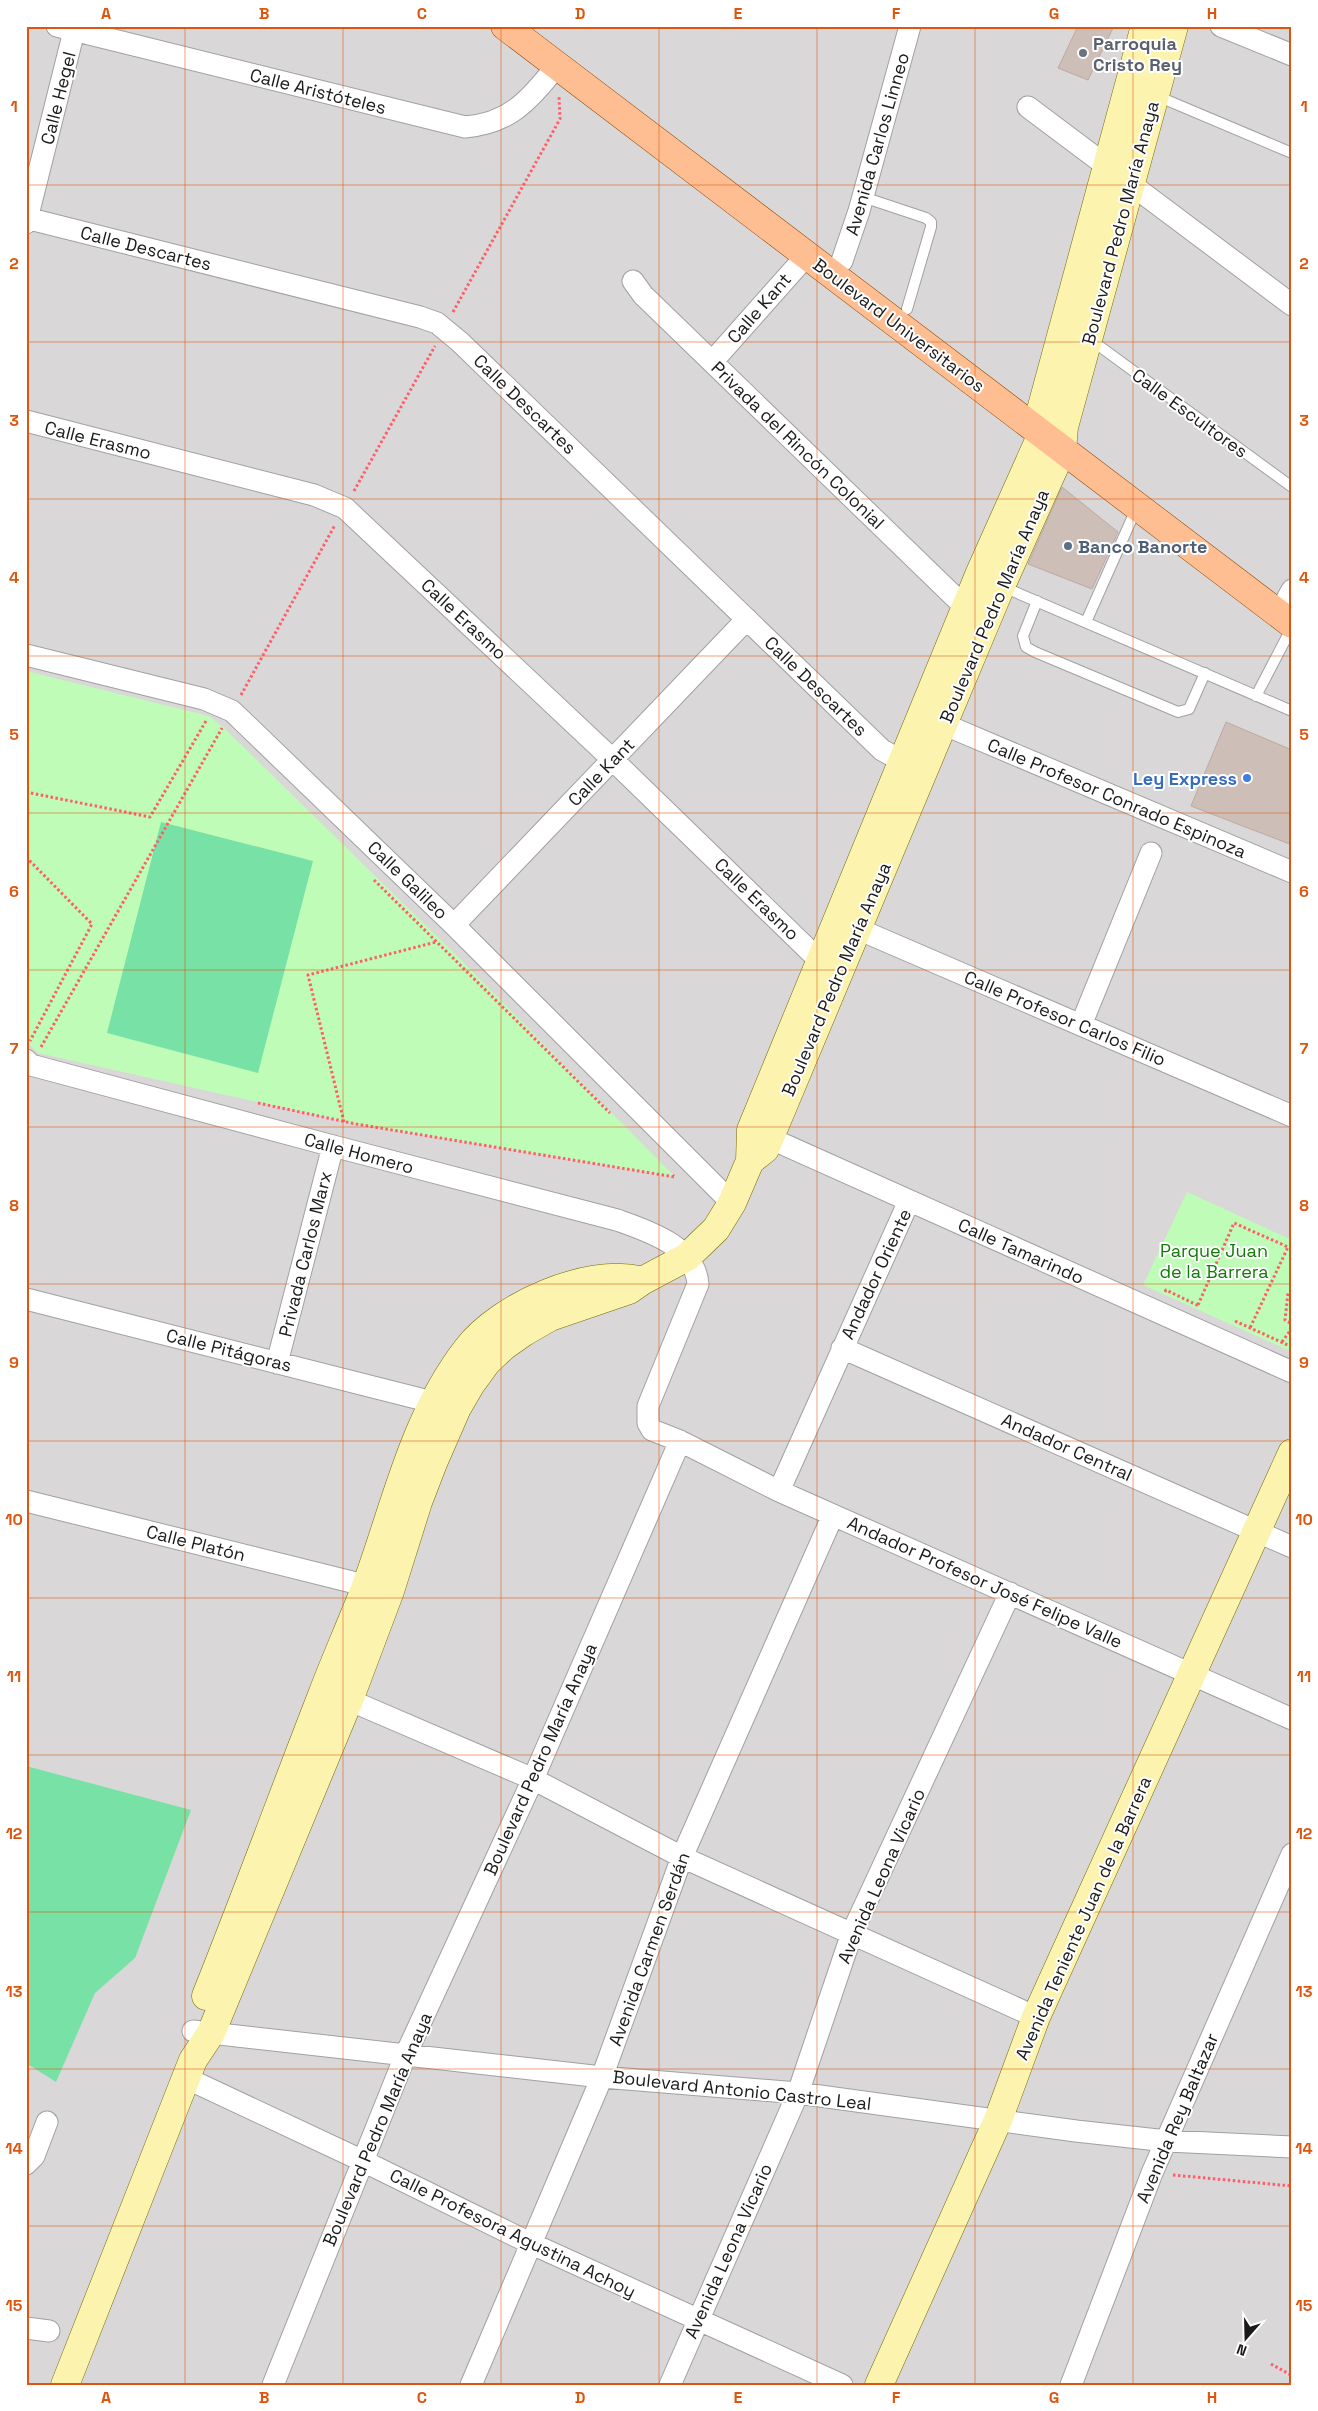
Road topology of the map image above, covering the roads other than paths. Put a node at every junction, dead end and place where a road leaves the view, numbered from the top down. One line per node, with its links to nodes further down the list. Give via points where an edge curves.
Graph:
1 (505, 26): 9 (main road, Boulevard Universitarios)
2 (532, 26): 18 (main road, Boulevard Universitarios)
3 (910, 26): 15 (street, Avenida Carlos Linneo)
4 (1145, 26): 13 (street, Boulevard Pedro María Anaya)
5 (1174, 26): 10 (street, Boulevard Pedro María Anaya)
6 (1221, 26): 8 (street)
7 (66, 28): 9 (street, Calle Aristóteles, via 465,128 494,123 512,114); 16 (street, Calle Hegel)
8 (1292, 55)
9 (558, 65): 17 (main road, Boulevard Universitarios)
10 (1155, 95): 12 (lane); 14 (street, Boulevard Pedro María Anaya)
11 (1028, 107): 13 (street)
12 (1292, 153)
13 (1107, 166): 14 (street); 25 (street, Boulevard Pedro María Anaya)
14 (1131, 184): 20 (street); 22 (street, Boulevard Pedro María Anaya)
15 (863, 197): 18 (street, Avenida Carlos Linneo); 21 (lane, via 931,222)
16 (27, 220): 32 (street, Calle Descartes, via 420,317 444,328)
17 (806, 255): 23 (street, Calle Kant); 25 (main road, Boulevard Universitarios)
18 (842, 261): 21 (main road, Boulevard Universitarios)
19 (633, 281): 23 (street, Privada del Rincón Colonial, via 642,295)
20 (1292, 305)
21 (907, 309): 25 (main road, Boulevard Universitarios)
22 (1089, 338): 25 (street, Boulevard Pedro María Anaya); 26 (lane, Calle Escultores)
23 (712, 362): 30 (street, Privada del Rincón Colonial)
24 (26, 421): 39 (street, Calle Erasmo, via 314,495 345,508)
25 (1052, 430): 27 (main road, Boulevard Universitarios); 28 (street, Boulevard Pedro María Anaya); 31 (main road, Boulevard Universitarios)
26 (1292, 487)
27 (1137, 506): 31 (main road, Boulevard Universitarios); 33 (lane)
28 (990, 580): 29 (lane); 30 (street, Boulevard Pedro María Anaya); 38 (street, Boulevard Pedro María Anaya)
29 (1037, 601): 33 (lane); 35 (lane, via 1023,636 1023,642 1030,650 1178,712 1189,709)
30 (966, 607): 40 (street, Boulevard Pedro María Anaya)
31 (1291, 609): 36 (lane)
32 (747, 619): 39 (street, Calle Kant); 40 (street, Calle Descartes, via 882,750)
33 (1086, 622): 35 (lane)
34 (26, 655): 44 (street, Calle Galileo, via 204,699 224,721)
35 (1205, 673): 36 (lane)
36 (1256, 696): 37 (lane)
37 (1292, 711)
38 (943, 724): 40 (street, Boulevard Pedro María Anaya); 42 (street, Calle Profesor Conrado Espinoza)
39 (612, 760): 44 (street, Calle Kant); 45 (street, Calle Erasmo)
40 (912, 767): 43 (street, Boulevard Pedro María Anaya)
41 (1151, 853): 46 (street)
42 (1292, 872)
43 (847, 924): 45 (street, Boulevard Pedro María Anaya); 46 (street, Calle Profesor Carlos Filio); 49 (street, Boulevard Pedro María Anaya)
44 (454, 925): 52 (street, Calle Galileo)
45 (820, 961): 49 (street, Boulevard Pedro María Anaya)
46 (1081, 1025): 48 (street, Calle Profesor Carlos Filio)
47 (30, 1052): 50 (street, Calle Homero)
48 (1292, 1116)
49 (760, 1134): 51 (street, Calle Tamarindo); 52 (street, Boulevard Pedro María Anaya)
50 (333, 1146): 53 (street, Calle Homero, via 617,1220 646,1230); 56 (street, Privada Carlos Marx)
51 (909, 1201): 55 (street, Andador Oriente); 57 (street, Calle Tamarindo)
52 (732, 1203): 53 (street, Boulevard Pedro María Anaya, via 716,1229)
53 (687, 1257): 58 (street, Boulevard Pedro María Anaya, via 642,1281 626,1277 575,1284 515,1308 487,1327 469,1347); 59 (street, via 697,1272 698,1284 646,1415 652,1430)
54 (26, 1299): 56 (street, Calle Pitágoras)
55 (842, 1348): 61 (street, Andador Oriente); 64 (street, Andador Central)
56 (277, 1362): 58 (street, Calle Pitágoras)
57 (1292, 1372)
58 (445, 1405): 66 (street, via 411,1452)
59 (680, 1441): 61 (street, Andador Profesor José Felipe Valle); 71 (street, Boulevard Pedro María Anaya)
60 (1292, 1453): 64 (street, Avenida Teniente Juan de la Barrera)
61 (780, 1491): 63 (street, Andador Profesor José Felipe Valle)
62 (26, 1501): 66 (street, Calle Platón)
63 (832, 1515): 67 (street, Andador Profesor José Felipe Valle); 73 (street, Avenida Carmen Serdán)
64 (1256, 1531): 65 (street, Andador Central); 68 (street, Avenida Teniente Juan de la Barrera)
65 (1292, 1547)
66 (378, 1588): 69 (street)
67 (1010, 1593): 68 (street, Andador Profesor José Felipe Valle); 74 (street, Avenida Leona Vicario)
68 (1191, 1674): 70 (street, Andador Profesor José Felipe Valle); 75 (street, Avenida Teniente Juan de la Barrera)
69 (336, 1697): 71 (street); 76 (street)
70 (1292, 1719)
71 (533, 1779): 73 (street); 77 (street, Boulevard Pedro María Anaya)
72 (1292, 1854): 83 (street, Avenida Rey Baltazar)
73 (682, 1857): 74 (street); 79 (street, Avenida Carmen Serdán)
74 (852, 1933): 75 (street); 80 (street, Avenida Leona Vicario)
75 (1036, 2017): 81 (street, Avenida Teniente Juan de la Barrera)
76 (202, 2032): 77 (street, Boulevard Antonio Castro Leal); 78 (street)
77 (406, 2054): 79 (street, Boulevard Antonio Castro Leal); 85 (street, Boulevard Pedro María Anaya)
78 (190, 2069): 85 (street, Calle Profesora Agustina Achoy); 91 (street)
79 (602, 2077): 80 (street, Boulevard Antonio Castro Leal); 87 (street, Avenida Carmen Serdán)
80 (798, 2093): 81 (street, Boulevard Antonio Castro Leal); 88 (street, Avenida Leona Vicario)
81 (998, 2120): 83 (street, Boulevard Antonio Castro Leal); 96 (street, Avenida Teniente Juan de la Barrera)
82 (47, 2122): 86 (street, via 34,2156)
83 (1167, 2141): 84 (street, Boulevard Antonio Castro Leal); 97 (street, Avenida Rey Baltazar)
84 (1292, 2147)
85 (363, 2161): 87 (street, Calle Profesora Agustina Achoy); 92 (street, Boulevard Pedro María Anaya)
86 (26, 2164)
87 (530, 2243): 88 (street, Calle Profesora Agustina Achoy); 93 (street, Avenida Carmen Serdán)
88 (698, 2321): 94 (street, Avenida Leona Vicario); 95 (street, Calle Profesora Agustina Achoy)
89 (26, 2328): 90 (street)
90 (49, 2331)
91 (65, 2385)
92 (273, 2385)
93 (471, 2385)
94 (670, 2385)
95 (842, 2385)
96 (879, 2385)
97 (1071, 2385)

